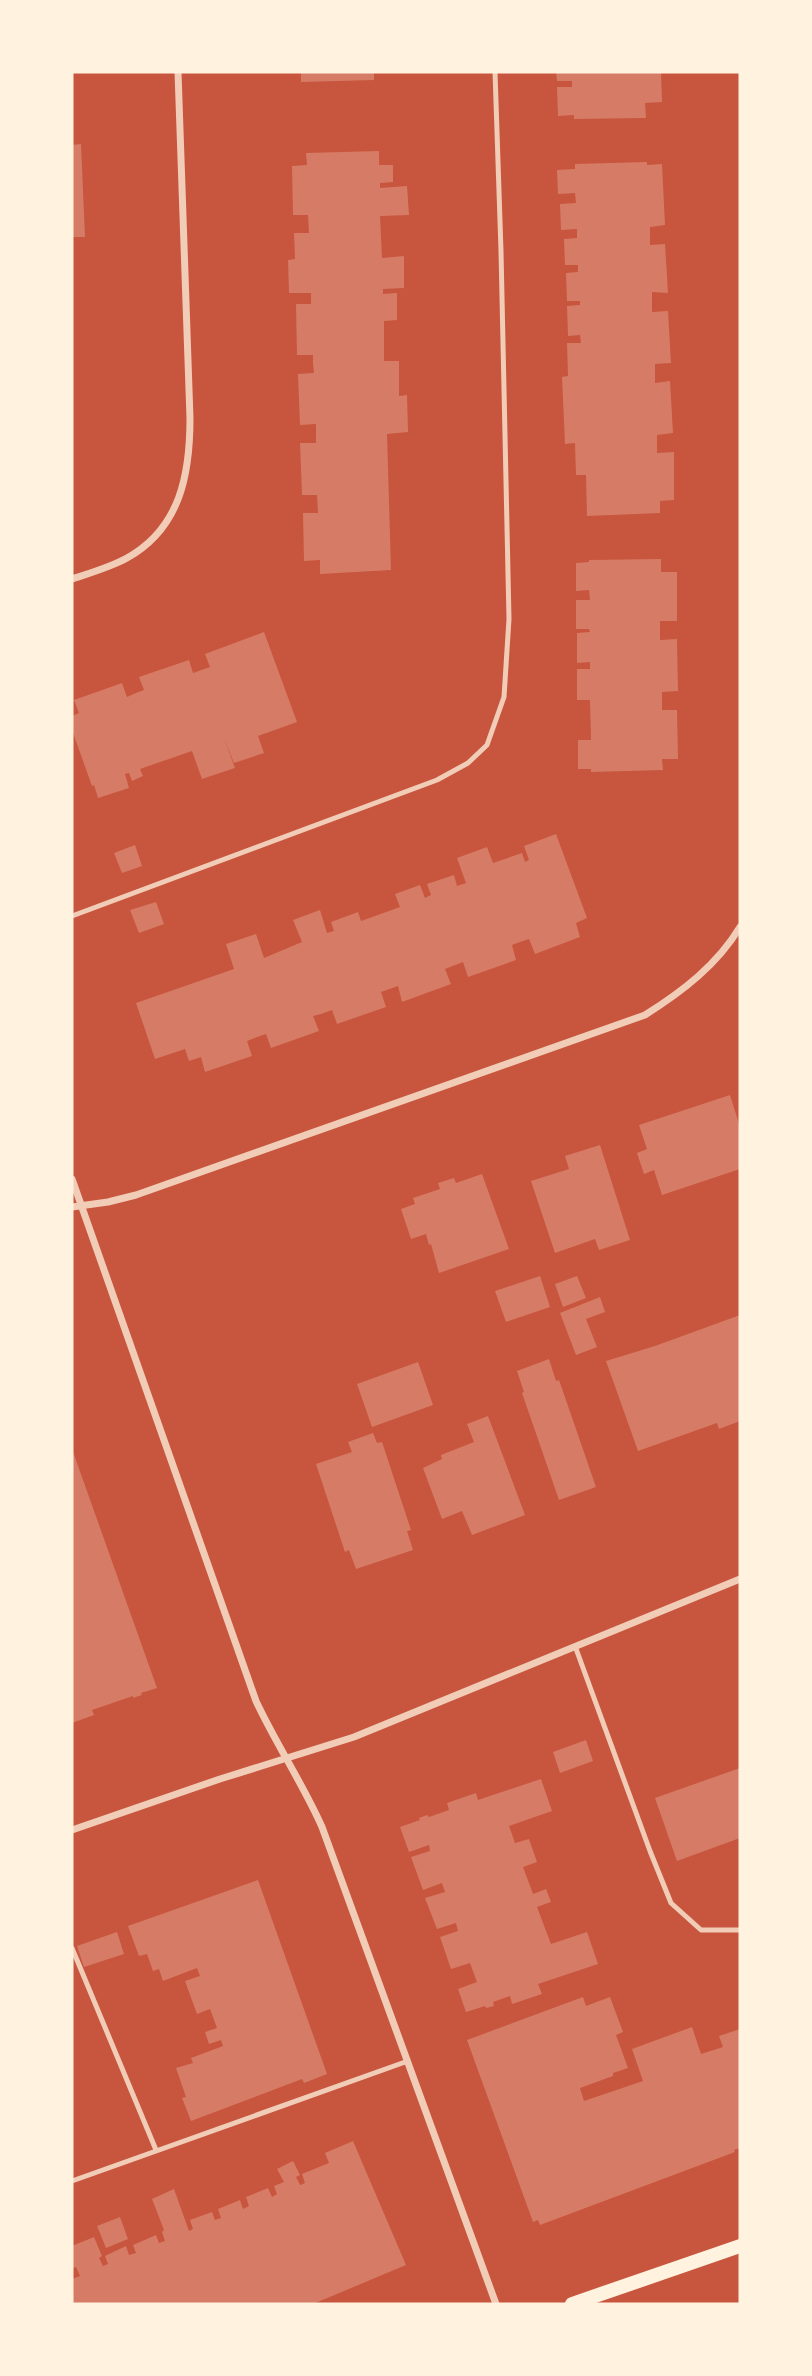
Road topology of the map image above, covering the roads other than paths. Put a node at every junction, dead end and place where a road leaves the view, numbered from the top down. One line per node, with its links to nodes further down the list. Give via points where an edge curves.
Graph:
1 (178, 72): 3 (street, via 190,418 184,483 173,513 154,536 128,558)
2 (495, 72): 4 (lane, via 509,619 504,697 487,744 468,763 437,780)
3 (72, 579)
4 (72, 916)
5 (740, 927): 6 (street)
6 (737, 939): 8 (street, via 707,970 645,1015 136,1195)
7 (72, 1180): 8 (street)
8 (76, 1206): 11 (street, via 256,1701)
9 (740, 1579): 10 (street)
10 (575, 1646): 11 (street, via 354,1737); 13 (lane, via 671,1903 701,1930)
11 (286, 1759): 12 (street); 15 (street, via 322,1827)
12 (72, 1830)
13 (740, 1930)
14 (72, 1948): 16 (lane)
15 (408, 2061): 16 (lane); 19 (street)
16 (156, 2150): 17 (lane)
17 (72, 2181)
18 (740, 2246): 20 (main road)
19 (496, 2304)
20 (572, 2304)

